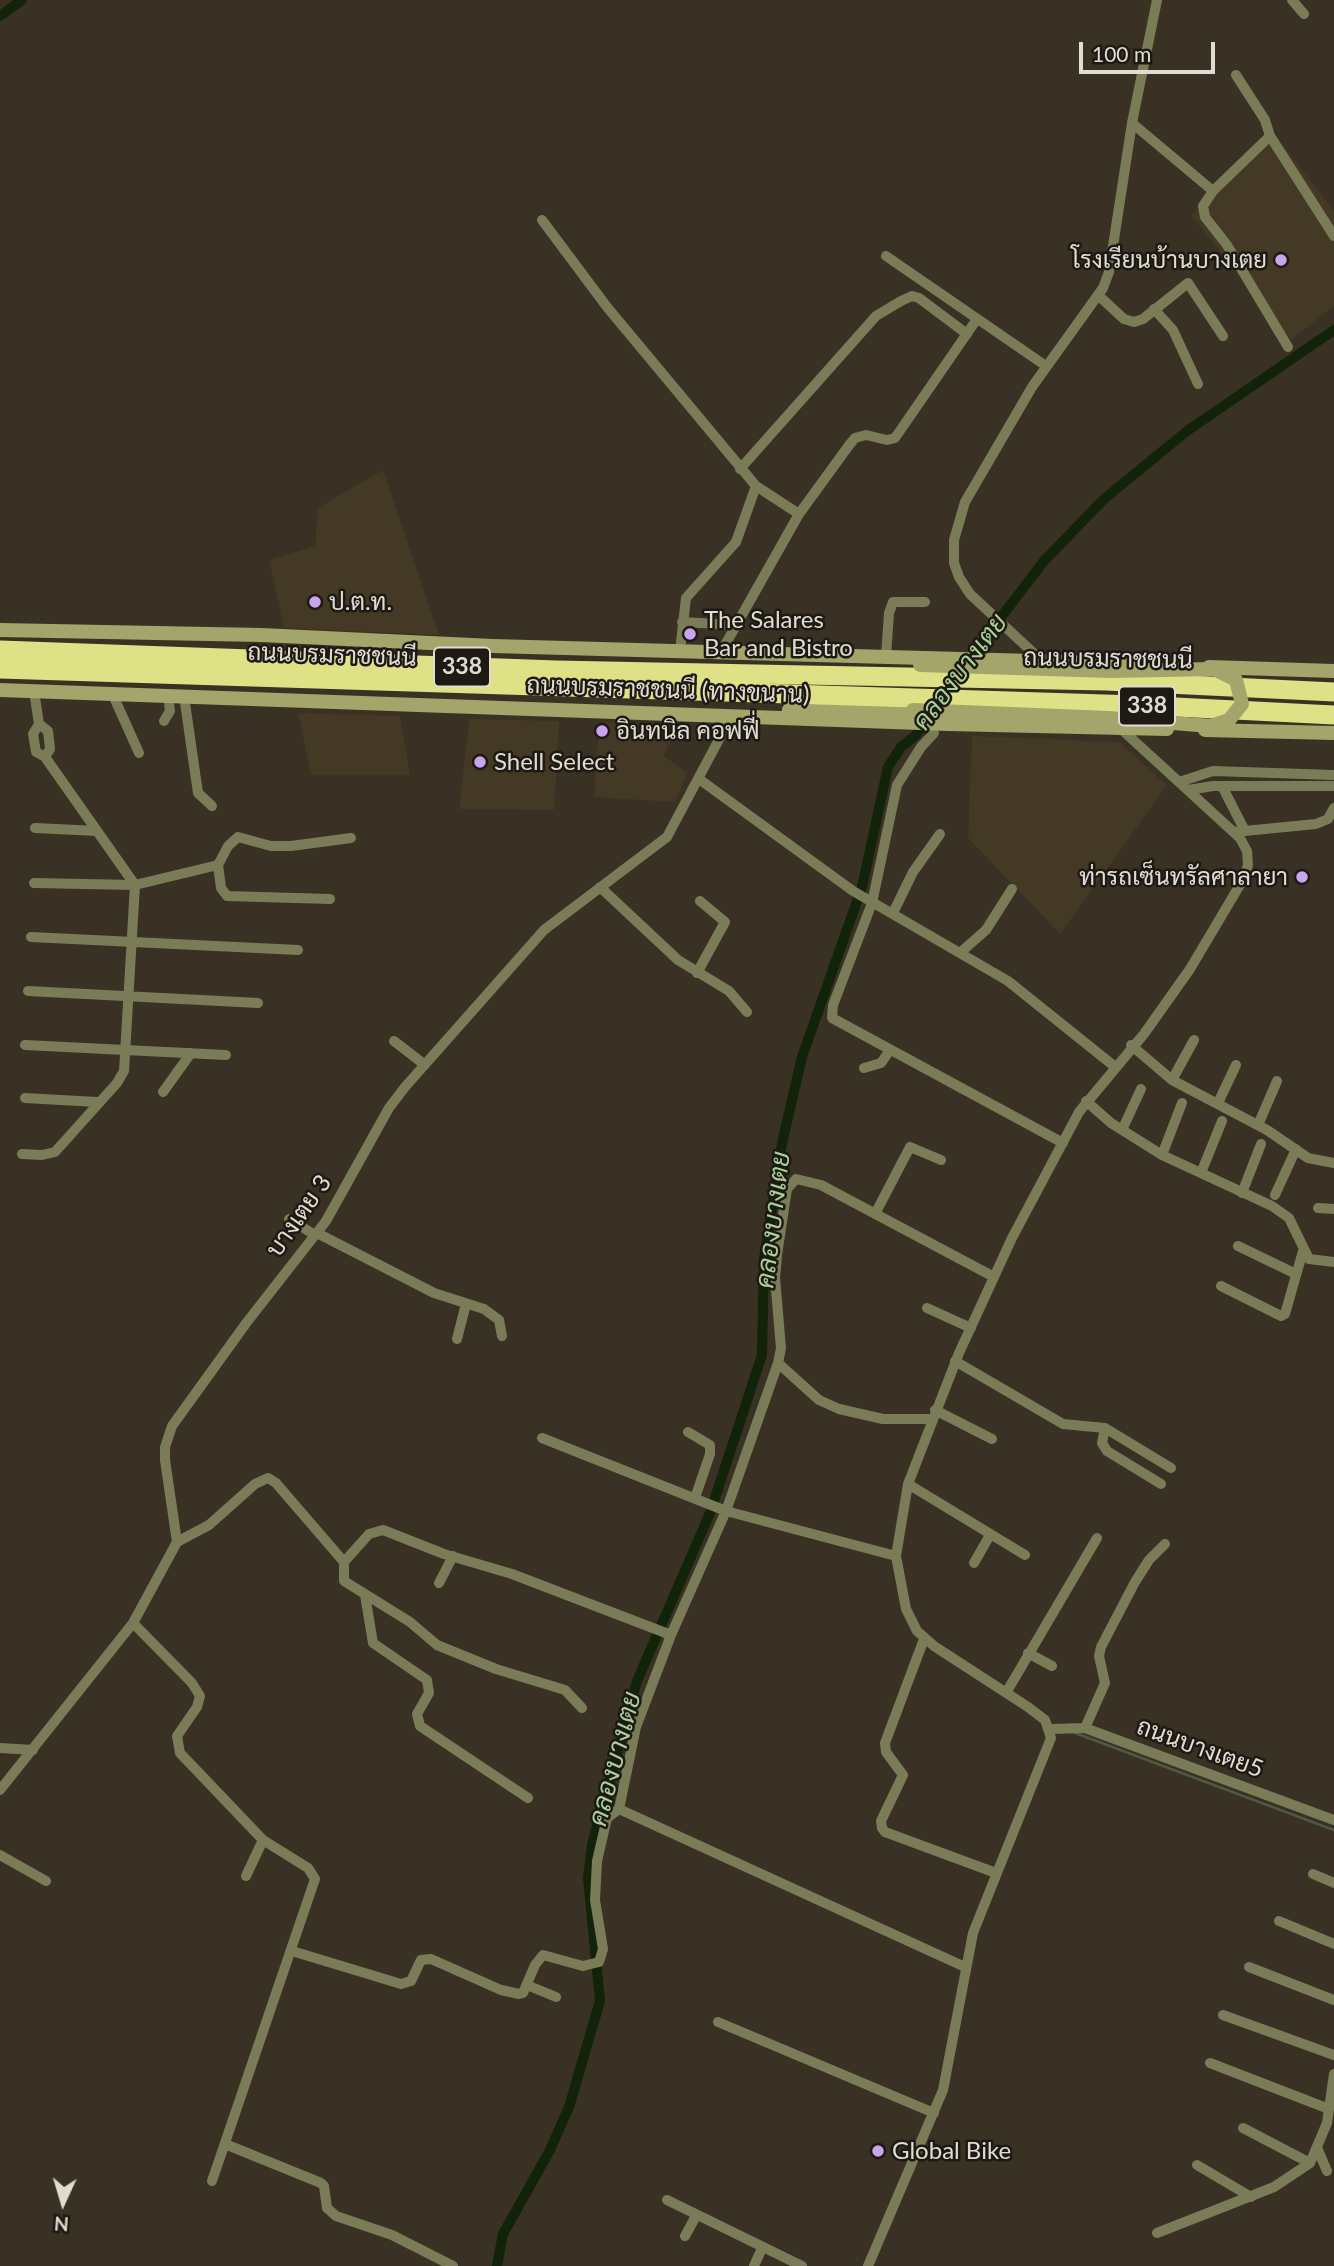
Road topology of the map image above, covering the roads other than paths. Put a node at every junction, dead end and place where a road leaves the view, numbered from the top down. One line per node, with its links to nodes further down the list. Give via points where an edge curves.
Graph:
1 (1157, 0): 5 (street)
2 (1292, 0): 3 (street)
3 (1304, 15)
4 (1236, 75): 6 (street)
5 (1132, 123): 7 (street); 11 (street, via 1109,272)
6 (1270, 136): 7 (street); 9 (street)
7 (1213, 191): 16 (street, via 1202,211)
8 (542, 220): 19 (street)
9 (1334, 236)
10 (886, 256): 13 (street)
11 (1099, 296): 12 (street, via 1128,321 1143,319); 17 (street)
12 (1154, 309): 15 (street, via 1188,283); 18 (street, via 1173,330)
13 (977, 318): 14 (street); 17 (street)
14 (967, 334): 19 (street, via 919,298 901,301 876,316); 21 (street, via 895,438 855,438)
15 (1223, 336)
16 (1288, 347)
17 (1046, 366): 30 (street, via 965,502 953,550 959,577 989,614)
18 (1198, 384)
19 (740, 469): 20 (street)
20 (756, 486): 21 (street); 23 (street, via 736,542 690,592)
21 (799, 514): 24 (street)
22 (925, 602): 29 (street, via 893,602)
23 (682, 622): 24 (street); 27 (street)
24 (736, 625): 28 (street)
25 (0, 630): 27 (main road, ถนนบรมราชชนนี (ทางขนาน) / 338)
26 (0, 650): 33 (highway, ถนนบรมราชชนนี / 338, via 358,664)
27 (680, 651): 28 (main road, ถนนบรมราชชนนี (ทางขนาน) / 338)
28 (717, 652): 29 (main road, ถนนบรมราชชนนี (ทางขนาน) / 338); 33 (main road)
29 (886, 656): 30 (main road, ถนนบรมราชชนนี (ทางขนาน) / 338)
30 (1042, 661): 32 (main road, ถนนบรมราชชนนี (ทางขนาน) / 338)
31 (0, 669): 40 (highway, ถนนบรมราชชนนี / 338)
32 (1334, 671)
33 (921, 672): 36 (highway, ถนนบรมราชชนนี / 338, via 976,681 1106,681); 40 (main road, bridge, via 1214,669 1236,680 1242,704 1229,720 1211,726)
34 (0, 690): 35 (main road, ถนนบรมราชชนนี (ทางขนาน) / 338)
35 (34, 691): 37 (main road, ถนนบรมราชชนนี (ทางขนาน) / 338); 58 (street, via 39,724 33,734 36,752 45,757)
36 (1334, 692)
37 (112, 694): 38 (main road, ถนนบรมราชชนนี (ทางขนาน) / 338); 47 (street)
38 (168, 695): 39 (main road, ถนนบรมราชชนนี (ทางขนาน) / 338); 43 (street, via 170,711)
39 (184, 696): 41 (main road, ถนนบรมราชชนนี (ทางขนาน) / 338); 55 (street, via 198,793)
40 (913, 710): 41 (main road, ถนนบรมราชชนนี (ทางขนาน), via 819,707); 42 (highway, ถนนบรมราชชนนี / 338, via 960,701); 44 (main road, 338, via 948,724)
41 (737, 715): 50 (street, บางเตย 3)
42 (1334, 715)
43 (164, 721)
44 (1119, 727): 46 (main road, 338); 51 (street)
45 (934, 733): 69 (street, via 897,785)
46 (1334, 733)
47 (139, 753)
48 (1274, 773): 49 (street); 51 (street, via 1213,771); 53 (street)
49 (1334, 775)
50 (699, 779): 65 (street, บางเตย 3, via 659,846); 69 (street)
51 (1183, 786): 52 (street); 59 (street)
52 (1222, 786): 53 (street); 59 (street)
53 (1273, 786): 54 (street)
54 (1334, 786)
55 (212, 806)
56 (1334, 808): 59 (street, via 1328,819 1316,824)
57 (35, 828): 58 (street)
58 (97, 831): 64 (street)
59 (1240, 832): 83 (street, via 1248,851 1244,878 1190,969)
60 (940, 834): 70 (street, via 913,872)
61 (351, 838): 62 (street, via 312,846 271,846 238,837)
62 (218, 865): 64 (street); 67 (street, via 221,888 227,896)
63 (34, 883): 64 (street)
64 (135, 885): 72 (street)
65 (600, 887): 75 (street); 88 (street, บางเตย 3, via 544,930)
66 (1012, 889): 74 (street, via 986,930)
67 (330, 899)
68 (700, 901): 75 (street, via 725,922)
69 (870, 901): 70 (street); 84 (street, via 832,1018)
70 (893, 914): 74 (street)
71 (31, 937): 72 (street)
72 (133, 941): 73 (street); 77 (street)
73 (298, 950)
74 (961, 952): 90 (street, via 1008,981)
75 (697, 973): 79 (street, via 729,991)
76 (28, 991): 77 (street)
77 (130, 996): 78 (street); 85 (street)
78 (258, 1003)
79 (747, 1012)
80 (1194, 1040): 92 (street)
81 (394, 1041): 88 (street)
82 (26, 1045): 85 (street)
83 (1131, 1045): 90 (street); 92 (street)
84 (890, 1050): 91 (street, via 881,1063); 104 (street)
85 (126, 1051): 86 (street); 98 (street, via 121,1078)
86 (191, 1053): 87 (street); 95 (street)
87 (226, 1055)
88 (425, 1065): 118 (street, บางเตย 3, via 389,1108)
89 (1236, 1065): 100 (street)
90 (1114, 1066): 97 (street)
91 (864, 1068)
92 (1172, 1080): 100 (street)
93 (1277, 1082): 102 (street)
94 (1140, 1089): 103 (street)
95 (163, 1092)
96 (25, 1098): 98 (street)
97 (1086, 1101): 103 (street); 104 (street)
98 (97, 1102): 107 (street, via 55,1152)
99 (1182, 1103): 108 (street)
100 (1217, 1103): 102 (street)
101 (1222, 1121): 111 (street)
102 (1258, 1125): 106 (street)
103 (1122, 1130): 108 (street)
104 (1063, 1143): 123 (street)
105 (1261, 1144): 112 (street)
106 (1296, 1149): 110 (street, via 1316,1161); 113 (street)
107 (22, 1154)
108 (1162, 1155): 111 (street)
109 (941, 1160): 116 (street, via 910,1147)
110 (1334, 1163)
111 (1201, 1173): 112 (street)
112 (1242, 1193): 120 (street, via 1289,1218)
113 (1275, 1195)
114 (1318, 1208): 115 (street)
115 (1334, 1209)
116 (875, 1214): 123 (street); 131 (street, via 821,1185 801,1179 790,1183 775,1278)
117 (289, 1219): 118 (street)
118 (316, 1234): 125 (street, via 434,1293); 144 (street, บางเตย 3, via 172,1426 165,1460)
119 (1238, 1246): 122 (street)
120 (1303, 1251): 121 (street, via 1309,1259); 122 (street)
121 (1334, 1262)
122 (1296, 1274): 124 (street, via 1281,1316)
123 (994, 1277): 127 (street)
124 (1221, 1286)
125 (466, 1304): 128 (street, via 494,1314); 129 (street)
126 (927, 1308): 127 (street)
127 (971, 1328): 130 (street)
128 (502, 1335)
129 (457, 1339)
130 (955, 1361): 132 (street); 133 (street, via 1063,1424)
131 (779, 1363): 132 (street, via 819,1400 839,1409 883,1419); 141 (street)
132 (933, 1415): 136 (street); 139 (street)
133 (1105, 1428): 137 (street); 138 (street, via 1102,1443 1107,1451)
134 (688, 1432): 140 (street, via 709,1445 710,1454)
135 (542, 1438): 140 (street)
136 (992, 1439)
137 (1171, 1468)
138 (1161, 1484)
139 (908, 1485): 142 (street); 148 (street)
140 (695, 1498): 141 (street)
141 (723, 1510): 148 (street); 154 (street)
142 (990, 1535): 146 (street); 150 (street)
143 (1097, 1538): 156 (street)
144 (177, 1542): 149 (street, via 209,1525 268,1478); 153 (street)
145 (1165, 1544): 160 (street, via 1149,1559 1105,1639 1099,1656 1105,1683)
146 (1026, 1555)
147 (453, 1556): 149 (street, via 377,1530); 151 (street); 154 (street)
148 (896, 1556): 155 (street, via 906,1609)
149 (344, 1562): 152 (street, via 344,1581)
150 (974, 1563)
151 (439, 1583)
152 (365, 1595): 159 (street, via 437,1645 565,1690); 165 (street, via 370,1639 428,1680 429,1693 417,1714 420,1726)
153 (133, 1623): 163 (street); 168 (street, via 200,1696 177,1736 180,1753)
154 (668, 1634): 166 (street, via 636,1727)
155 (924, 1639): 158 (street); 170 (street, via 885,1743 886,1752 903,1775 881,1821 882,1828)
156 (1028, 1653): 157 (street); 158 (street)
157 (1052, 1666)
158 (1006, 1693): 161 (street, via 1037,1713)
159 (582, 1708)
160 (1085, 1728): 161 (street, ถนนบางเตย5); 167 (street, ถนนบางเตย5)
161 (1050, 1729): 170 (street, via 1049,1749)
162 (0, 1748): 163 (street)
163 (33, 1750): 164 (street)
164 (0, 1790)
165 (528, 1798)
166 (619, 1809): 178 (street); 180 (street, via 607,1818 597,1861 595,1900 603,1948 599,1962 583,1966 543,1955)
167 (1334, 1820)
168 (263, 1840): 172 (street); 177 (street, via 307,1868 315,1879)
169 (0, 1855): 173 (street)
170 (996, 1873): 178 (street)
171 (1313, 1874): 174 (street)
172 (246, 1877)
173 (47, 1881)
174 (1334, 1883)
175 (1279, 1921): 176 (street)
176 (1334, 1944)
177 (292, 1951): 180 (street, via 393,1984 411,1981 426,1958 511,1993 523,1993); 192 (street)
178 (965, 1967): 189 (street, via 943,2090)
179 (1249, 1967): 182 (street)
180 (527, 1985): 181 (street)
181 (556, 1997)
182 (1334, 2000)
183 (1223, 2015): 185 (street)
184 (718, 2022): 189 (street)
185 (1334, 2055)
186 (1210, 2063): 188 (street)
187 (1334, 2074): 188 (street)
188 (1329, 2109): 190 (street)
189 (934, 2113): 207 (street)
190 (1331, 2124): 193 (street)
191 (1243, 2128): 194 (street)
192 (225, 2144): 197 (street); 204 (street, via 321,2183 327,2207 337,2216 392,2235)
193 (1318, 2150): 194 (street); 196 (street)
194 (1310, 2163): 198 (street)
195 (1197, 2165): 198 (street)
196 (1327, 2171)
197 (212, 2181)
198 (1251, 2197): 201 (street)
199 (667, 2200): 200 (street)
200 (696, 2216): 202 (street); 203 (street)
201 (1157, 2233)
202 (685, 2236)
203 (762, 2248): 205 (street); 206 (street)
204 (453, 2266)
205 (754, 2266)
206 (802, 2266)
207 (869, 2266)

